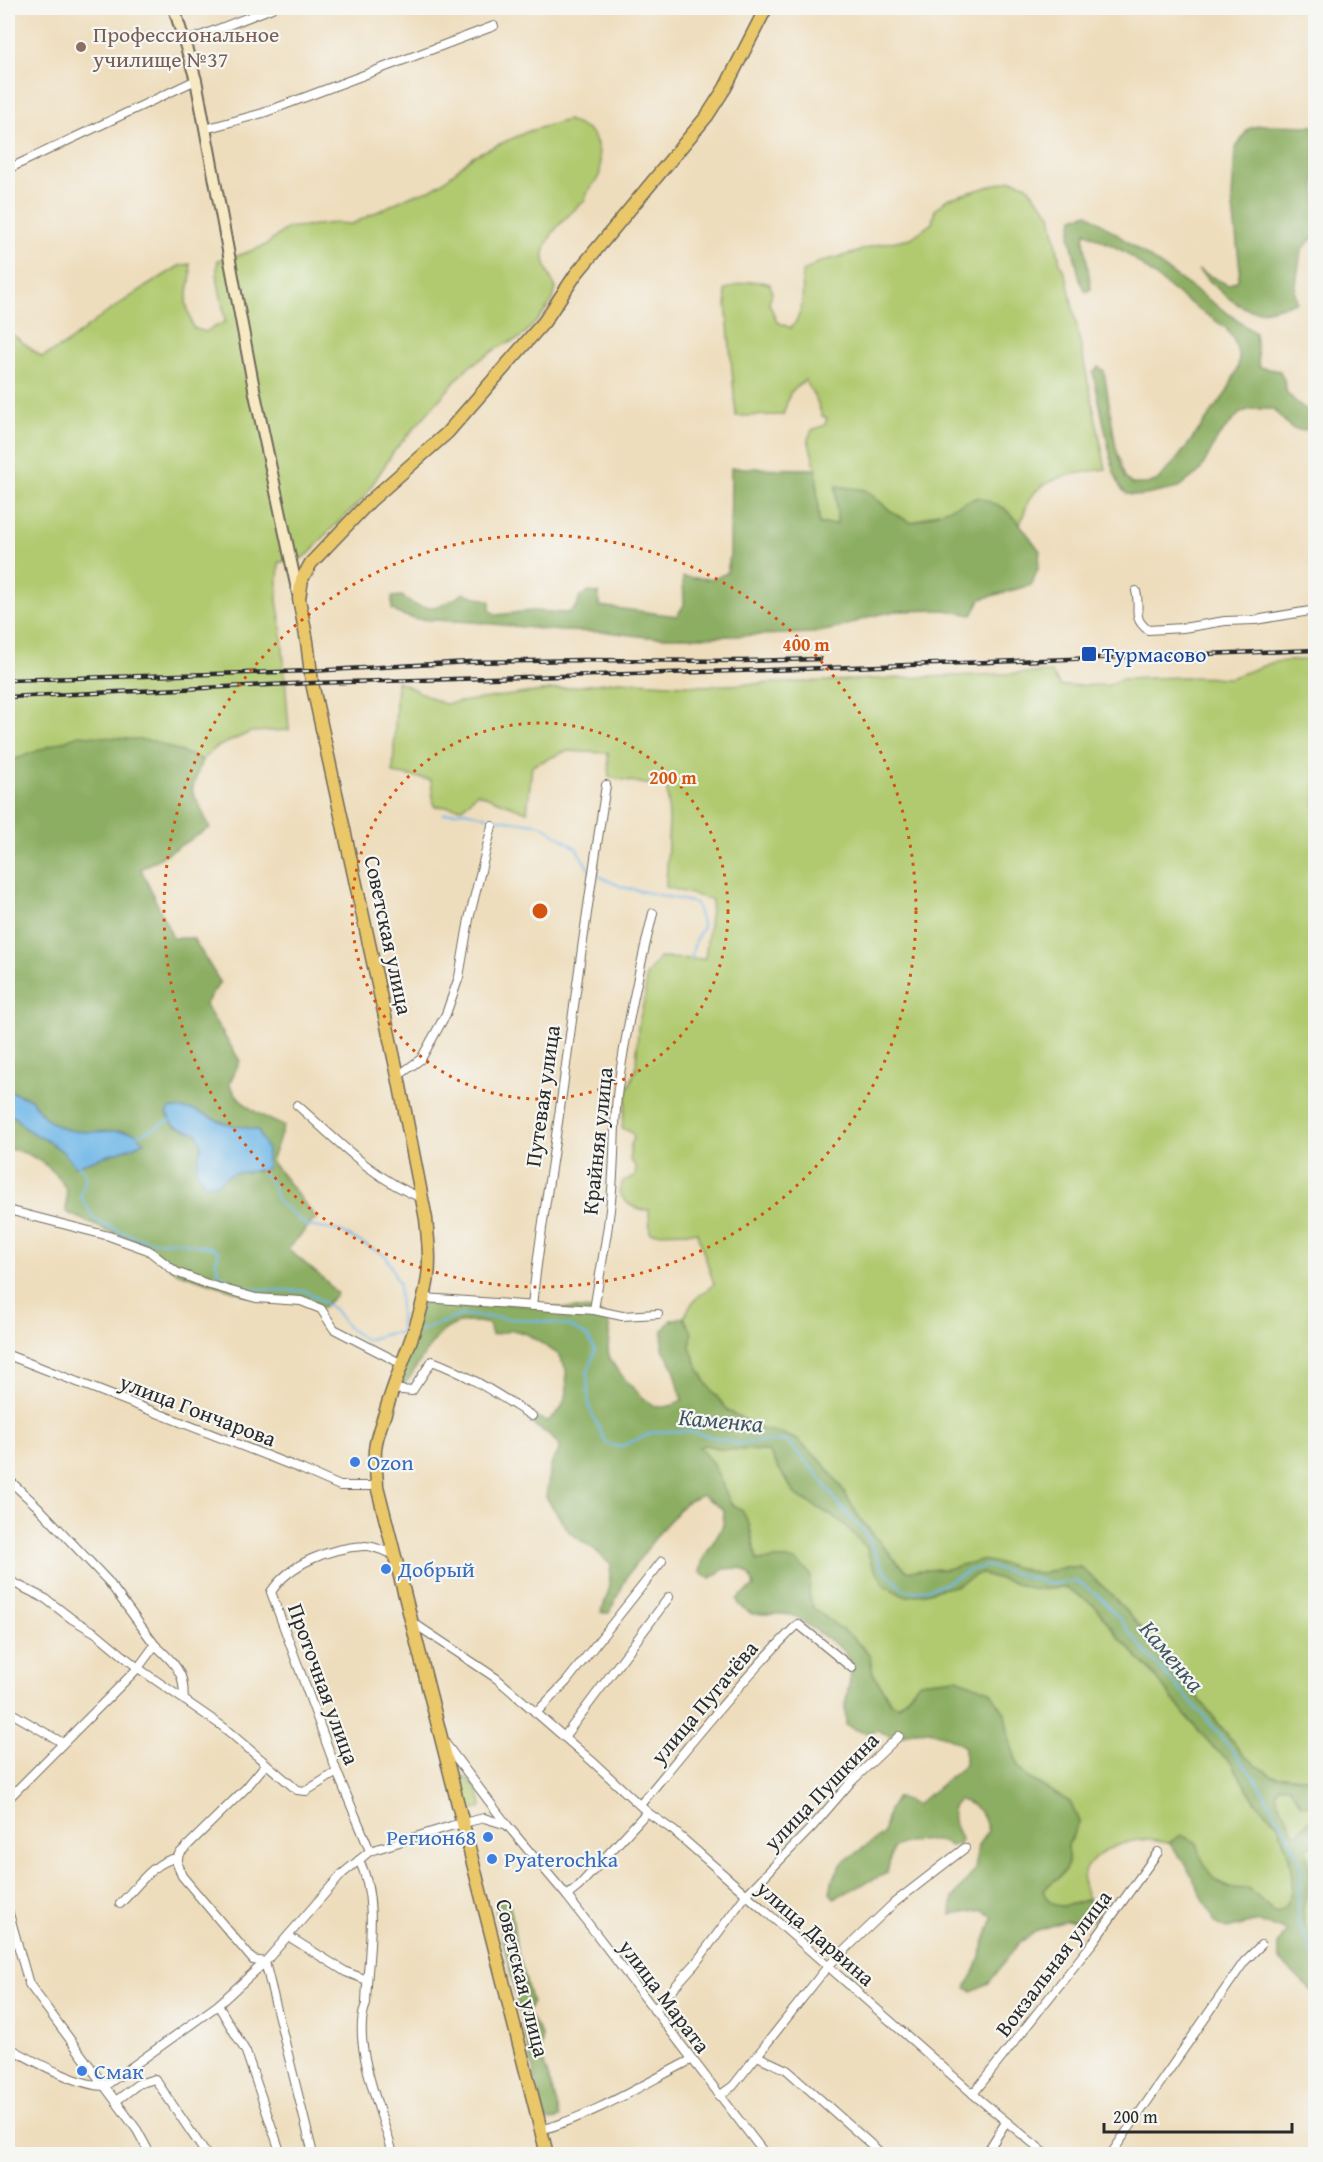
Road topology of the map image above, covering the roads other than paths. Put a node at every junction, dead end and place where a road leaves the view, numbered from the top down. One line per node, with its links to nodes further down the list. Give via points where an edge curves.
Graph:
1 (174, 8): 5 (street)
2 (272, 8): 5 (street)
3 (766, 8): 10 (main road, via 707,116 582,268 544,322 453,427 369,502 311,562 302,579)
4 (494, 26): 7 (street, via 263,113)
5 (185, 42): 6 (street)
6 (195, 80): 7 (street); 8 (street)
7 (205, 129): 10 (street)
8 (8, 169)
9 (1136, 591): 11 (street, via 1136,616 1148,630)
10 (299, 599): 15 (main road, Советская улица, via 312,683)
11 (1316, 610)
12 (606, 785): 20 (street, Путевая улица)
13 (492, 826): 15 (street, via 459,977 446,1014 421,1059)
14 (653, 913): 21 (street, Крайняя улица, via 618,1088 610,1204)
15 (398, 1076): 17 (main road, Советская улица)
16 (297, 1105): 17 (street, via 376,1172 402,1191)
17 (422, 1198): 19 (main road, Советская улица, via 429,1267)
18 (8, 1210): 24 (street, via 148,1250 176,1272 210,1285 256,1298 301,1301 321,1309 334,1329)
19 (424, 1298): 20 (street); 24 (main road, Советская улица)
20 (532, 1306): 21 (street)
21 (594, 1310): 22 (street, via 622,1316)
22 (658, 1314)
23 (8, 1355): 28 (street, улица Гончарова, via 340,1486)
24 (402, 1364): 25 (main road, Советская улица)
25 (392, 1389): 26 (street, via 411,1390 432,1361 486,1387); 28 (main road, Советская улица, via 375,1450)
26 (532, 1416)
27 (8, 1479): 34 (street, via 108,1581)
28 (377, 1486): 29 (main road, Советская улица)
29 (395, 1555): 33 (main road, Советская улица); 45 (street, Проточная улица, via 366,1545 317,1556 279,1580 271,1592)
30 (662, 1561): 39 (street, via 566,1682)
31 (8, 1580): 35 (street, via 46,1599)
32 (669, 1598): 41 (street)
33 (412, 1622): 39 (street, улица Дарвина, via 496,1678); 42 (main road, Советская улица)
34 (155, 1646): 35 (street); 37 (street, via 177,1670)
35 (138, 1668): 37 (street); 43 (street)
36 (852, 1668): 47 (street, улица Пугачёва, via 798,1624 713,1715)
37 (184, 1700): 44 (street)
38 (8, 1711): 43 (street)
39 (536, 1713): 41 (street, улица Дарвина)
40 (900, 1736): 57 (street, улица Пушкина, via 850,1783)
41 (564, 1737): 47 (street, улица Дарвина)
42 (444, 1742): 49 (main road, Советская улица); 50 (street, Советская улица)
43 (63, 1743): 46 (street)
44 (266, 1764): 45 (street, via 297,1791 306,1791); 54 (street)
45 (337, 1772): 52 (street, Проточная улица)
46 (8, 1799)
47 (640, 1805): 48 (street, улица Дарвина)
48 (647, 1812): 57 (street, улица Дарвина); 58 (street)
49 (462, 1823): 50 (street, via 484,1818); 52 (street); 76 (main road, Советская улица)
50 (507, 1825): 56 (street, Советская улица)
51 (965, 1848): 64 (street, via 894,1902)
52 (370, 1851): 55 (street)
53 (1158, 1852): 72 (street, Вокзальная улица)
54 (178, 1858): 59 (street, via 167,1859); 63 (street, via 182,1876 231,1935 253,1960)
55 (359, 1860): 61 (street); 65 (street, via 365,1871 371,1914)
56 (537, 1860): 58 (street, улица Марата)
57 (746, 1895): 64 (street, улица Дарвина); 67 (street, улица Пушкина, via 695,1964)
58 (567, 1896): 67 (street, улица Марата)
59 (120, 1904)
60 (8, 1910): 71 (street, via 29,1984)
61 (288, 1936): 63 (street); 65 (street, via 346,1972)
62 (1261, 1945): 87 (street, via 1244,1962)
63 (265, 1962): 66 (street); 80 (street)
64 (828, 1966): 69 (street); 72 (street, улица Дарвина)
65 (367, 1980): 81 (street, via 363,2043)
66 (218, 2006): 71 (street); 79 (street, via 246,2052)
67 (654, 2010): 70 (street, улица Марата)
68 (8, 2047): 71 (street, via 73,2078)
69 (757, 2056): 73 (street, via 733,2086); 84 (street, via 788,2070)
70 (691, 2060): 73 (street, улица Марата); 76 (street, via 594,2110)
71 (105, 2086): 74 (street)
72 (974, 2094): 75 (street, улица Дарвина)
73 (719, 2096): 83 (street, улица Марата)
74 (116, 2101): 77 (street); 78 (street, via 138,2084 154,2079)
75 (1006, 2122): 85 (street); 86 (street, улица Дарвина)
76 (541, 2130): 82 (main road, Советская улица)
77 (150, 2154)
78 (206, 2154)
79 (280, 2154)
80 (314, 2154)
81 (393, 2154)
82 (547, 2154)
83 (765, 2154)
84 (882, 2154)
85 (986, 2154)
86 (1046, 2154)
87 (1111, 2154)

